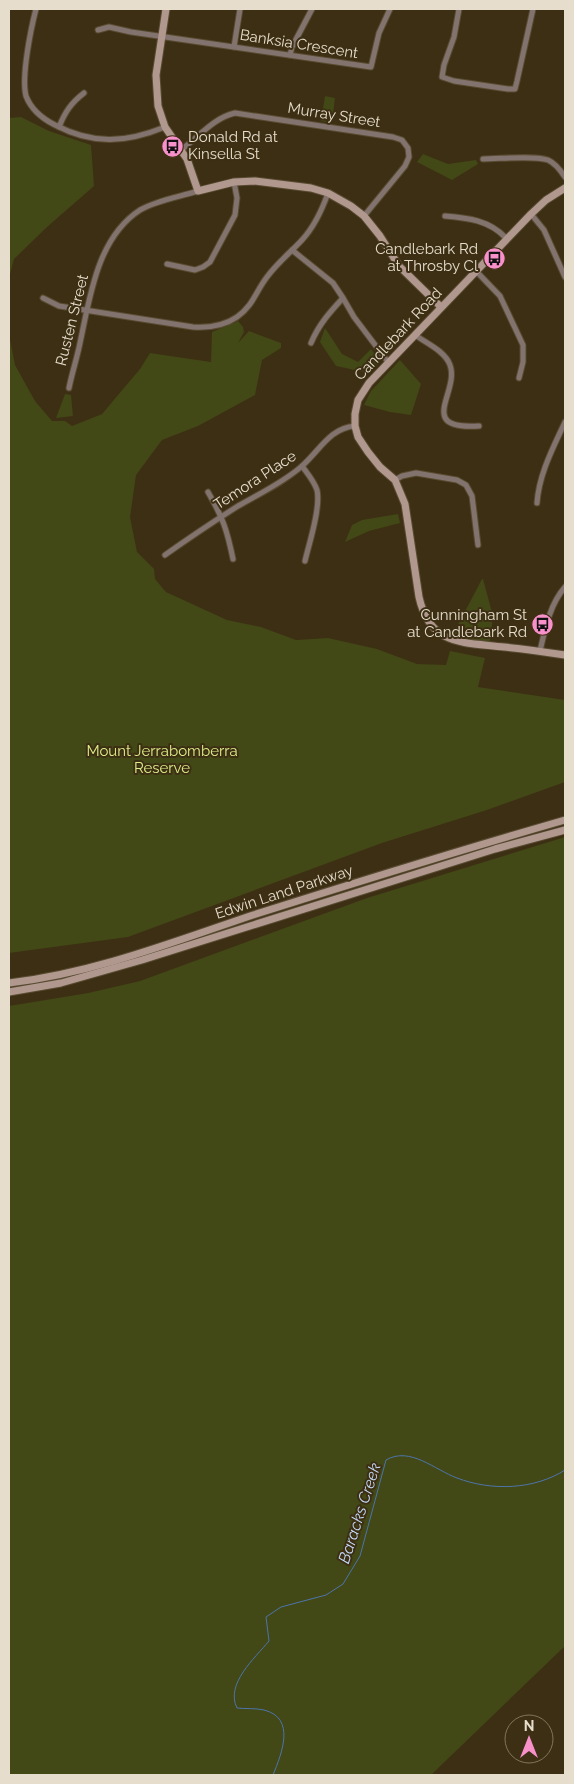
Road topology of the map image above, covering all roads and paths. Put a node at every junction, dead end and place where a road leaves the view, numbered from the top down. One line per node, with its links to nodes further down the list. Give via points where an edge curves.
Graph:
1 (36, 9): 13 (street, via 24,84 31,105)
2 (166, 9): 9 (street)
3 (240, 9): 10 (street)
4 (312, 9): 11 (street)
5 (390, 9): 11 (street, Banksia Crescent, via 379,33 372,67)
6 (459, 9): 7 (street, via 442,77 508,89 514,89 517,81)
7 (533, 9)
8 (98, 30): 9 (street, Banksia Crescent, via 109,27)
9 (162, 36): 10 (street, Banksia Crescent); 14 (street, via 156,90)
10 (234, 47): 11 (street, Banksia Crescent)
11 (290, 55)
12 (84, 93): 13 (street, via 72,102)
13 (59, 127): 14 (street, via 89,138 106,140 146,135)
14 (165, 127): 15 (street)
15 (181, 150): 20 (street); 23 (street, Murray Street, via 214,121 235,113 397,138 407,146 408,161)
16 (483, 159): 17 (street, via 539,158 556,165)
17 (565, 177)
18 (234, 182): 20 (street, Rusten Street); 21 (street, Rusten Street, via 291,185); 27 (street, via 235,215 210,262 195,270)
19 (565, 188): 22 (street, Candlebark Road)
20 (198, 192): 33 (street, Rusten Street, via 142,209 126,221 114,235 104,256)
21 (328, 193): 23 (street, Rusten Street); 26 (street, via 314,223)
22 (530, 214): 25 (street, Candlebark Road); 29 (street, via 544,230)
23 (364, 216): 32 (street, Rusten Street, via 399,266)
24 (444, 216): 25 (street, via 481,222)
25 (506, 238): 28 (street, Candlebark Road)
26 (292, 250): 31 (street, via 333,283); 33 (street, via 265,278 249,308 220,325 193,327)
27 (167, 264)
28 (476, 271): 32 (street, Candlebark Road); 37 (street, via 500,296 523,345 524,362)
29 (565, 277)
30 (43, 298): 33 (street, via 59,306)
31 (343, 298): 35 (street, via 317,329); 36 (street)
32 (440, 307): 34 (street, Candlebark Road)
33 (86, 311): 38 (street, Rusten Street)
34 (415, 335): 36 (street, Candlebark Road); 41 (street, via 443,354 450,363 452,370 444,405 450,423)
35 (311, 343)
36 (388, 362): 40 (street, Candlebark Road, via 363,390 358,400)
37 (519, 378)
38 (69, 388)
39 (565, 422): 45 (street, via 538,487)
40 (355, 426): 42 (street, Temora Place, via 333,433); 43 (street, via 362,445)
41 (479, 426)
42 (302, 466): 46 (street, Temora Place); 50 (street, via 315,485 318,497)
43 (395, 480): 47 (street, via 416,473 457,480 466,485 472,496); 52 (street, via 405,504 419,597 427,620 443,635 460,642)
44 (208, 492): 46 (street)
45 (537, 503)
46 (222, 516): 48 (street, Temora Place); 49 (street)
47 (478, 545)
48 (165, 555)
49 (233, 559)
50 (305, 561)
51 (565, 587): 52 (street, via 553,605)
52 (540, 651): 53 (street)
53 (565, 656)
54 (565, 820): 56 (street, Edwin Land Parkway, via 436,857 92,968)
55 (565, 830): 57 (street, Edwin Land Parkway, via 495,848 79,978)
56 (9, 983)
57 (9, 992)

